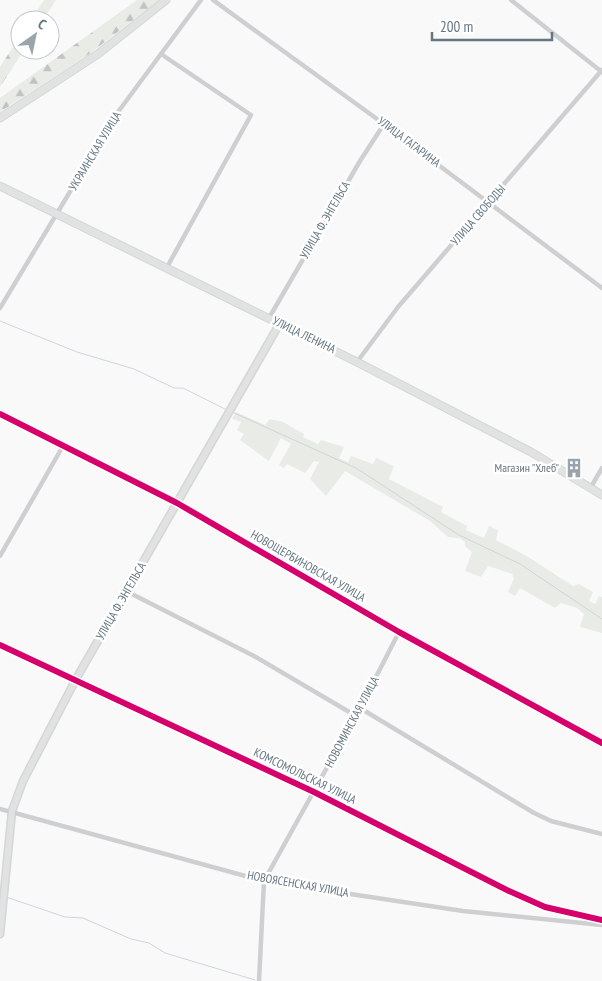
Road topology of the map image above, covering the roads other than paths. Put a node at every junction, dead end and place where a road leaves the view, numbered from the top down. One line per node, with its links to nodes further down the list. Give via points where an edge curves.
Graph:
1 (166, 0): 7 (main road, via 98,54)
2 (201, 0): 5 (street, УКРАИНСКАЯ УЛИЦА)
3 (213, 0): 8 (street, УЛИЦА ГАГАРИНА)
4 (511, 0): 6 (street)
5 (161, 54): 11 (street, УКРАИНСКАЯ УЛИЦА, via 118,112); 12 (street, via 250,116)
6 (602, 71): 10 (street, УЛИЦА СВОБОДЫ)
7 (0, 118)
8 (384, 124): 10 (street, УЛИЦА ГАГАРИНА); 15 (street, УЛИЦА Ф. ЭНГЕЛЬСА)
9 (0, 186): 11 (main road, УЛИЦА ЛЕНИНА)
10 (489, 202): 13 (street, УЛИЦА ГАГАРИНА); 17 (street, УЛИЦА СВОБОДЫ, via 398,307)
11 (57, 214): 12 (main road, УЛИЦА ЛЕНИНА); 14 (street, УКРАИНСКАЯ УЛИЦА)
12 (166, 269): 15 (main road, УЛИЦА ЛЕНИНА)
13 (602, 288)
14 (0, 308)
15 (269, 318): 16 (main road, УЛИЦА ЛЕНИНА)
16 (280, 324): 17 (main road, УЛИЦА ЛЕНИНА); 23 (main road, УЛИЦА Ф. ЭНГЕЛЬСА)
17 (357, 362): 21 (main road, УЛИЦА ЛЕНИНА, via 532,452)
18 (0, 414): 19 (street, НОВОЩЕРБИНОВСКАЯ УЛИЦА)
19 (62, 446): 23 (street, НОВОЩЕРБИНОВСКАЯ УЛИЦА); 24 (street)
20 (602, 468): 21 (street)
21 (590, 487): 22 (main road, УЛИЦА ЛЕНИНА)
22 (602, 495)
23 (177, 503): 25 (main road, УЛИЦА Ф. ЭНГЕЛЬСА); 26 (street, НОВОЩЕРБИНОВСКАЯ УЛИЦА)
24 (0, 556)
25 (126, 591): 28 (main road, УЛИЦА Ф. ЭНГЕЛЬСА); 30 (street, via 254,656)
26 (399, 632): 29 (street, НОВОМИНСКАЯ УЛИЦА); 31 (street, НОВОЩЕРБИНОВСКАЯ УЛИЦА)
27 (0, 645): 28 (street, КОМСОМОЛЬСКАЯ УЛИЦА)
28 (76, 679): 32 (street, КОМСОМОЛЬСКАЯ УЛИЦА); 34 (main road, УЛИЦА Ф. ЭНГЕЛЬСА, via 40,746)
29 (360, 708): 30 (street, НОВОМИНСКАЯ УЛИЦА); 35 (street, via 534,814)
30 (356, 716): 32 (street, НОВОМИНСКАЯ УЛИЦА)
31 (602, 743)
32 (314, 792): 36 (street, НОВОМИНСКАЯ УЛИЦА); 37 (street, КОМСОМОЛЬСКАЯ УЛИЦА, via 509,892 545,907)
33 (0, 809): 34 (street, НОВОЯСЕНСКАЯ УЛИЦА)
34 (12, 811): 36 (street, НОВОЯСЕНСКАЯ УЛИЦА); 39 (main road, УЛИЦА Ф. ЭНГЕЛЬСА)
35 (602, 834)
36 (264, 881): 38 (street, НОВОЯСЕНСКАЯ УЛИЦА, via 463,911); 40 (street, НОВОМИНСКАЯ УЛИЦА)
37 (602, 920)
38 (602, 925)
39 (0, 934)
40 (259, 981)

